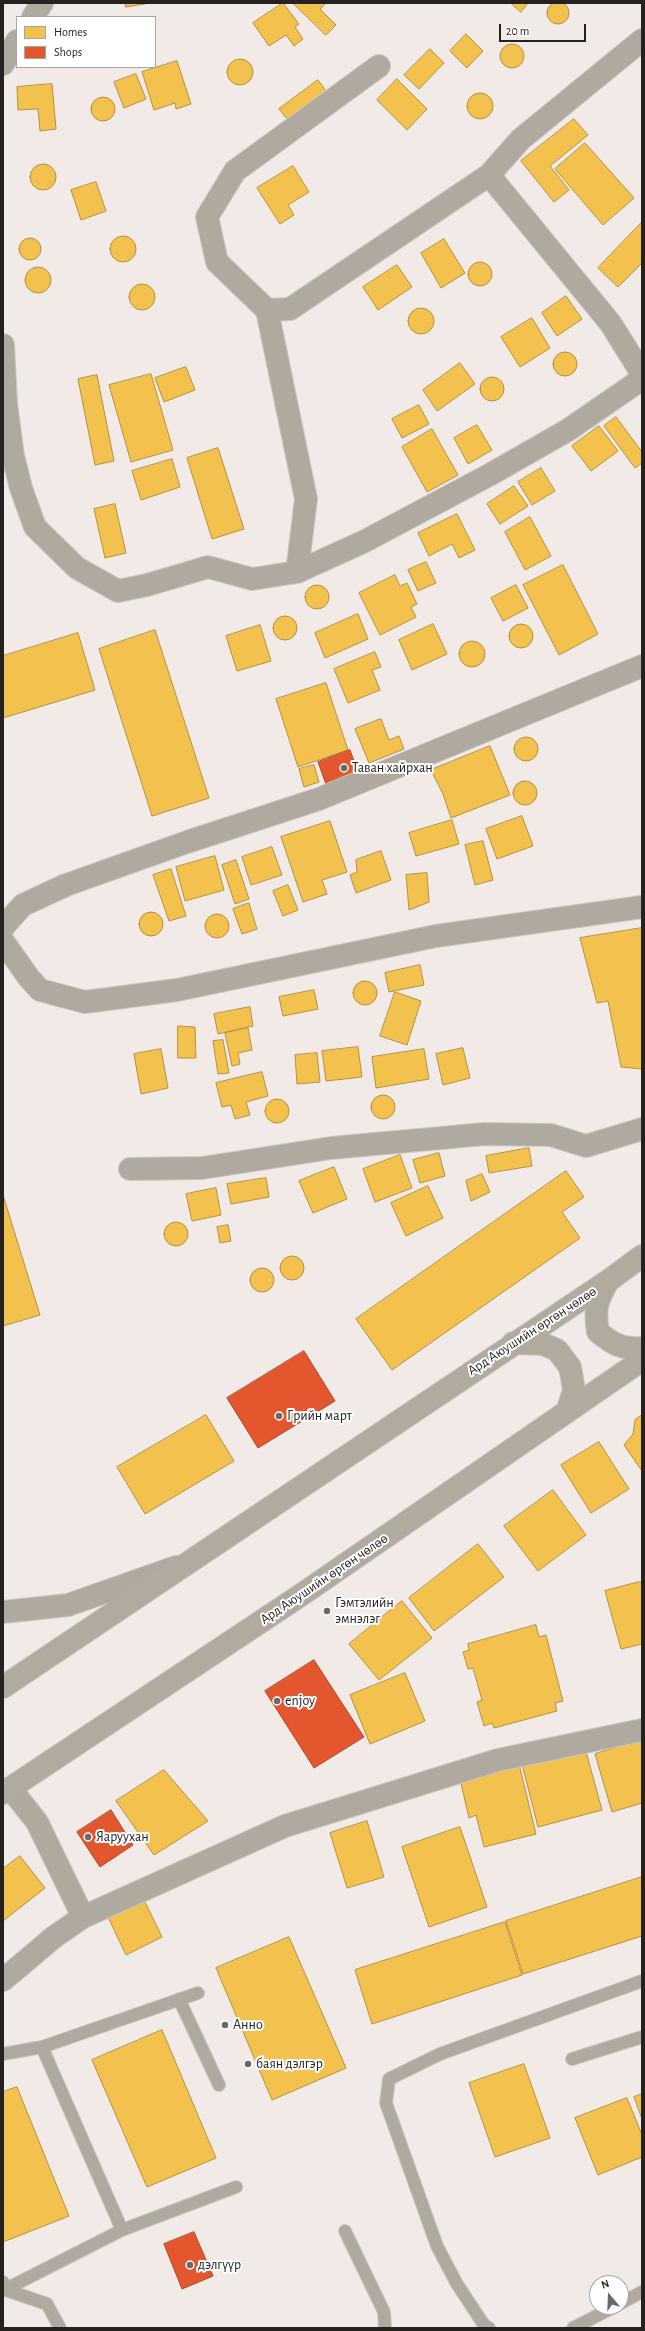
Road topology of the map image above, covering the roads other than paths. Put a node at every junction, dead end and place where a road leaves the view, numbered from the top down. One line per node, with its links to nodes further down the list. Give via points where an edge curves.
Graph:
1 (42, 3): 2 (street)
2 (34, 16)
3 (642, 40): 7 (street, via 521,139)
4 (16, 43): 5 (street)
5 (3, 64)
6 (379, 66): 8 (street, via 235,171 206,217 217,262)
7 (489, 175): 8 (street, via 290,309); 10 (street, via 611,324)
8 (267, 310): 12 (street, via 306,499)
9 (3, 345): 12 (street, via 6,403 13,456 21,488 35,527 77,568 118,591 208,567 252,579)
10 (642, 374)
11 (642, 379): 12 (street, via 568,430 491,474 366,541)
12 (297, 572)
13 (642, 666): 15 (street, via 319,800 187,842 66,885 23,905)
14 (642, 907): 16 (street, via 436,936 177,990 85,1002 40,990)
15 (3, 927)
16 (3, 941)
17 (642, 1129): 18 (street, via 586,1146 551,1135 485,1134 331,1148 202,1168)
18 (130, 1170)
19 (642, 1256): 20 (main road, Ард Аюушийн өргөн чөлөө)
20 (608, 1281): 21 (main road, Ард Аюушийн өргөн чөлөө); 22 (main road, via 597,1300 595,1313 598,1332 609,1341 625,1348)
21 (513, 1343): 24 (main road, via 543,1344 557,1350 570,1366 574,1390); 25 (main road, Ард Аюушийн өргөн чөлөө)
22 (642, 1348)
23 (642, 1360): 24 (main road, Ард Аюушийн өргөн чөлөө)
24 (567, 1412): 29 (main road, Ард Аюушийн өргөн чөлөө, via 301,1595)
25 (186, 1563): 26 (street, via 68,1605); 27 (main road, Ард Аюушийн өргөн чөлөө)
26 (3, 1612)
27 (3, 1687)
28 (642, 1730): 30 (street, via 498,1760 285,1826)
29 (7, 1790): 30 (street, via 37,1822)
30 (83, 1917): 31 (street, via 54,1937)
31 (3, 1980)
32 (642, 1981): 49 (lane, via 440,2054 389,2079 386,2102 437,2246 457,2284)
33 (198, 1993): 34 (lane)
34 (180, 1999): 36 (lane); 39 (lane)
35 (642, 2037): 38 (lane)
36 (42, 2047): 37 (lane); 41 (lane)
37 (3, 2054)
38 (572, 2059)
39 (219, 2084)
40 (236, 2187): 41 (lane)
41 (122, 2230): 43 (lane)
42 (344, 2231): 48 (lane, via 384,2312)
43 (4, 2286): 47 (lane, via 47,2304)
44 (642, 2292): 45 (lane)
45 (629, 2299)
46 (598, 2315): 50 (lane)
47 (60, 2328)
48 (385, 2328)
49 (488, 2328)
50 (573, 2328)

